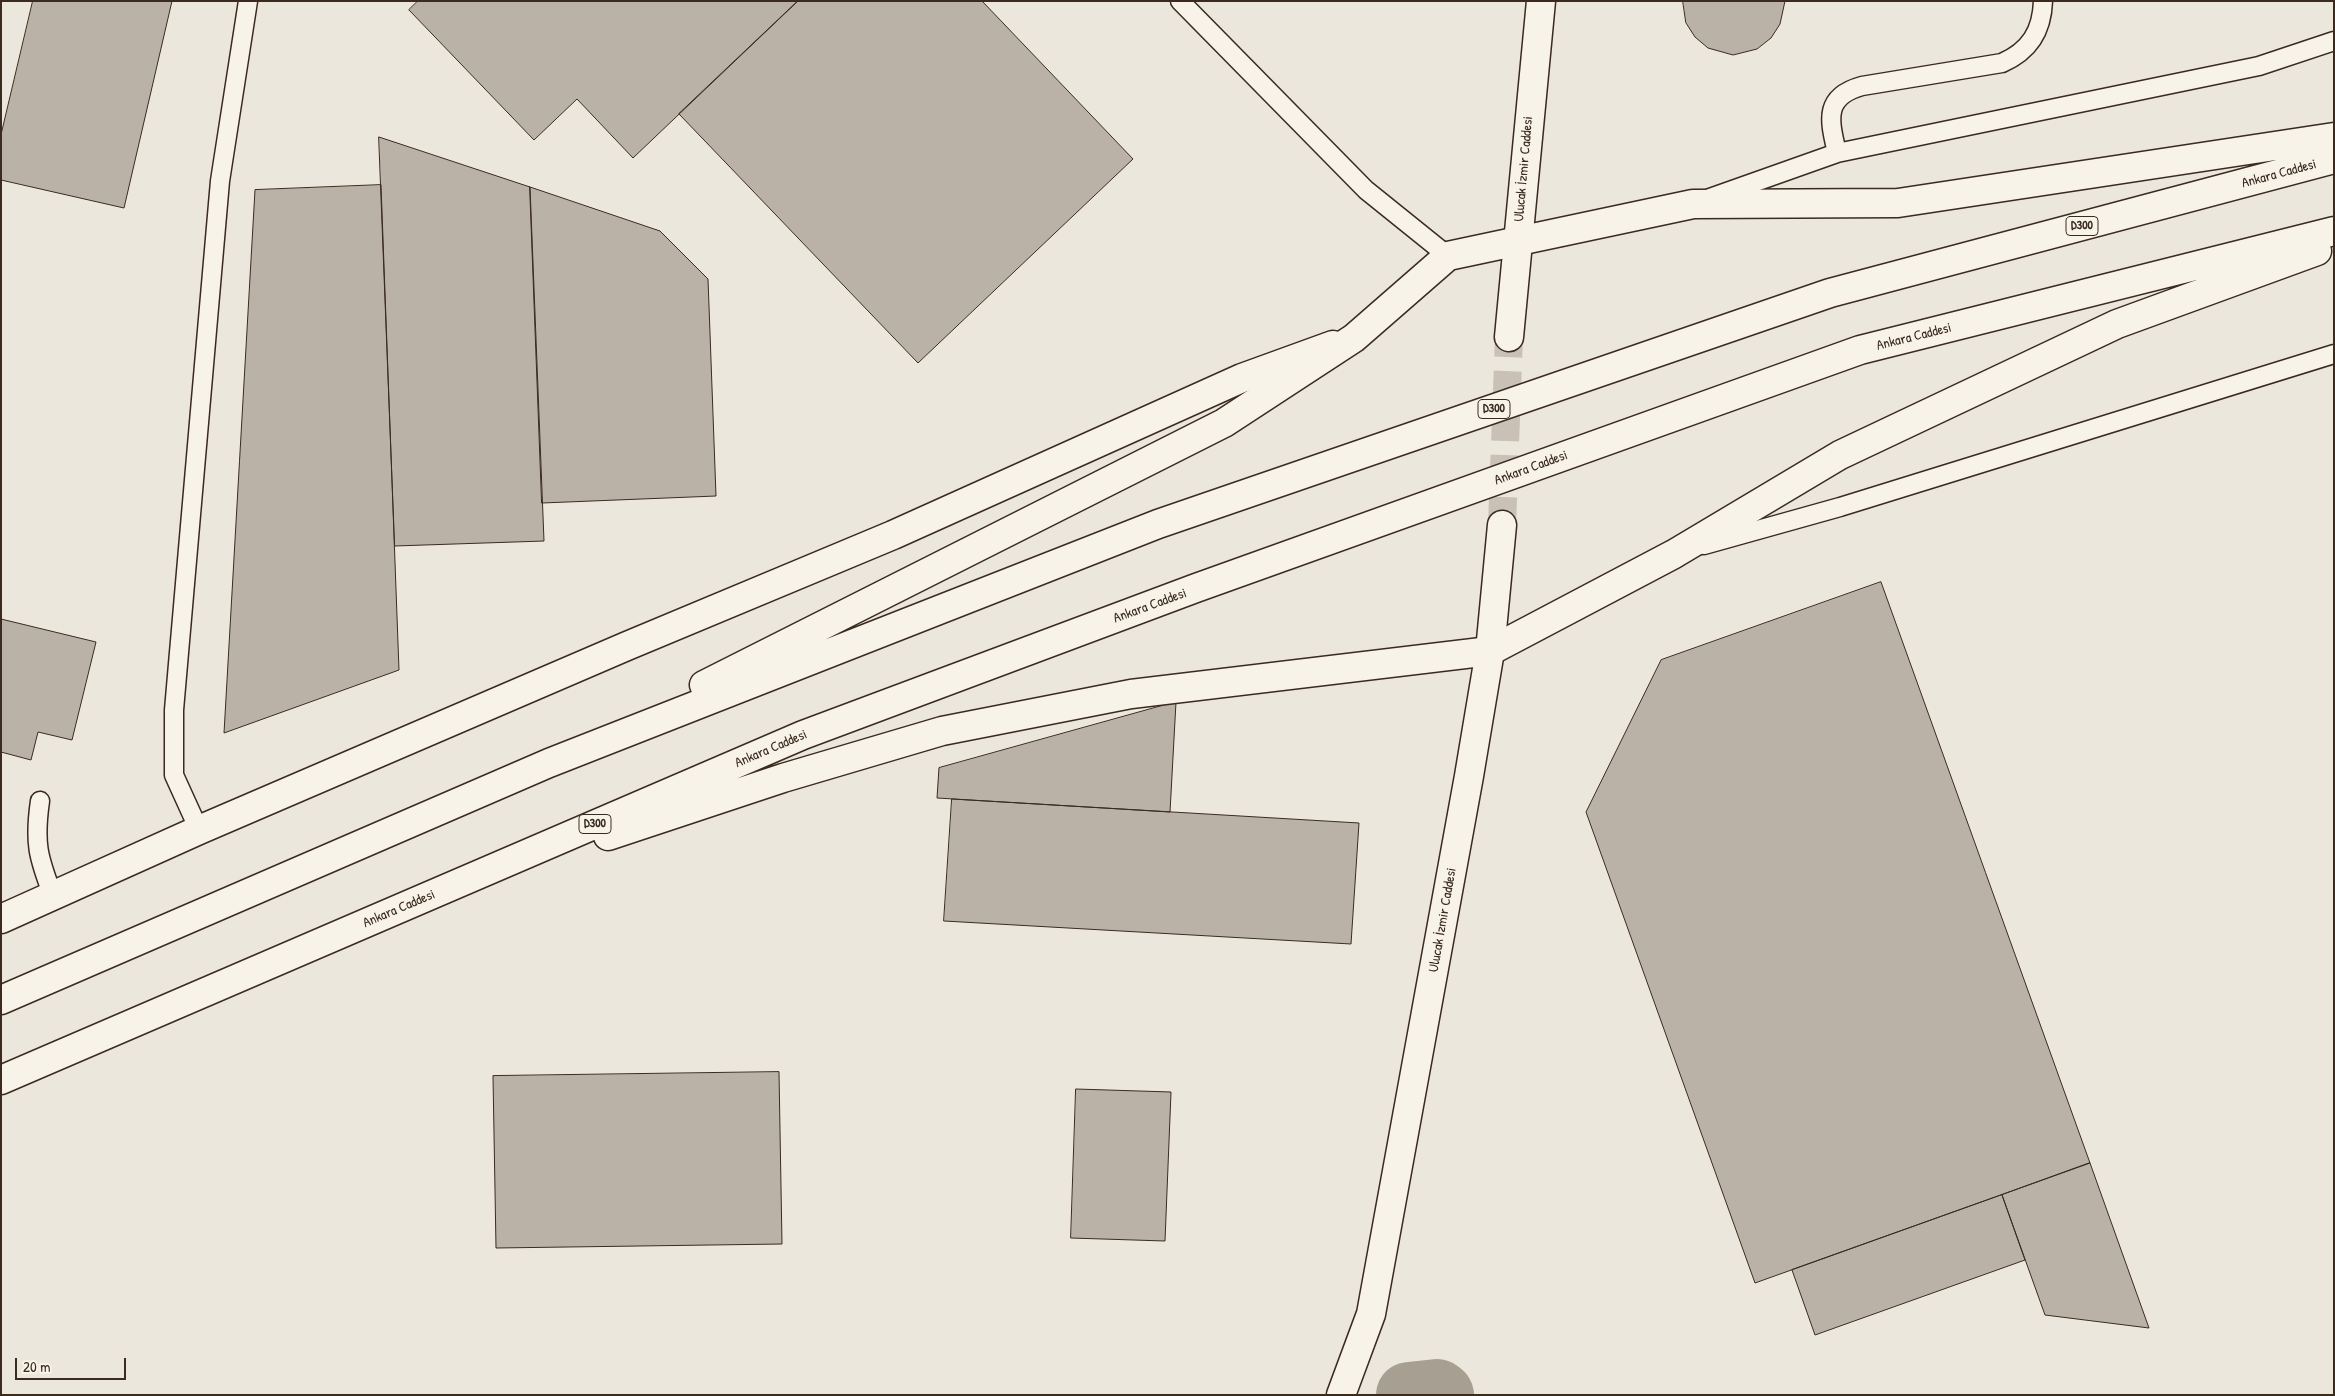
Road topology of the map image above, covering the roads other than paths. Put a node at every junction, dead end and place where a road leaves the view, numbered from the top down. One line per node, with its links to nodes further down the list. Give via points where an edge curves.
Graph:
1 (248, 1): 22 (lane, via 220,182 174,710 174,775)
2 (1180, 1): 13 (lane, via 1366,190)
3 (1541, 1): 11 (main road, Ulucak İzmir Caddesi)
4 (2043, 1): 7 (lane, via 2035,36 2016,57 2002,63 1862,86 1843,95 1831,111 1829,120)
5 (2334, 41): 7 (lane, via 2259,66)
6 (2334, 137): 9 (main road, via 1898,203)
7 (1837, 154): 9 (lane)
8 (2334, 159): 20 (main road, Ankara Caddesi / D300, via 1830,293 1158,524)
9 (1693, 204): 11 (main road)
10 (2334, 231): 24 (main road, Ankara Caddesi / D300, via 1860,350 1206,585 803,735)
11 (1518, 242): 13 (main road); 14 (main road, Ulucak İzmir Caddesi)
12 (2334, 245): 18 (main road, via 2117,324 1840,455)
13 (1448, 256): 15 (main road)
14 (1509, 337)
15 (1354, 338): 20 (main road, via 1224,423); 22 (main road, via 1242,378 893,535)
16 (2334, 354): 18 (lane, via 1849,504)
17 (1502, 525): 19 (main road, Ulucak İzmir Caddesi)
18 (1674, 554): 19 (main road)
19 (1490, 652): 24 (main road, via 1131,694 942,731 783,778); 28 (main road, Ulucak İzmir Caddesi, via 1371,1314)
20 (549, 763): 26 (main road, Ankara Caddesi / D300)
21 (40, 801): 23 (lane, via 36,831 40,861)
22 (199, 830): 23 (main road)
23 (53, 896): 25 (main road)
24 (420, 900): 27 (main road, Ankara Caddesi / D300)
25 (1, 919)
26 (1, 1000)
27 (1, 1080)
28 (1341, 1395)

